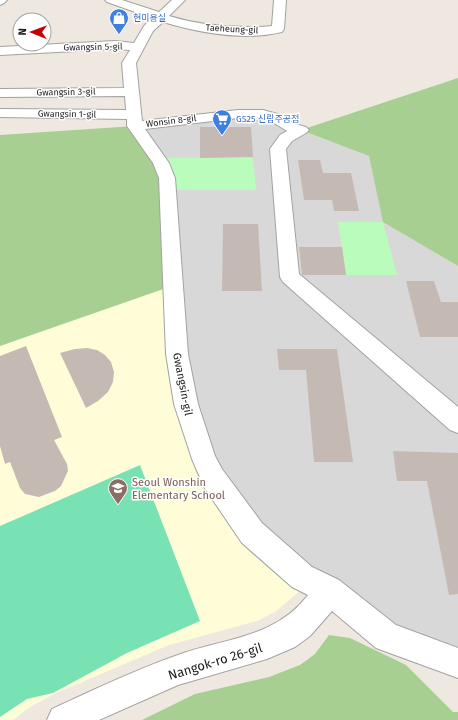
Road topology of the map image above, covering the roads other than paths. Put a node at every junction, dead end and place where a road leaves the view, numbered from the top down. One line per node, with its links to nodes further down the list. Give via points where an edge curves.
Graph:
1 (111, 0): 4 (street)
2 (179, 0): 4 (street, Gwangsin-gil)
3 (280, 0): 4 (street, Taeheung-gil, via 278,29 255,32 228,31)
4 (158, 18): 5 (street, Gwangsin-gil)
5 (137, 47): 6 (street, Gwangsin 5-gil, via 115,45); 7 (street, Gwangsin-gil, via 129,63)
6 (0, 51)
7 (131, 92): 8 (street, Gwangsin 3-gil); 10 (street, Gwangsin-gil)
8 (0, 93)
9 (0, 113): 10 (street, Gwangsin 1-gil)
10 (134, 121): 11 (street, Wonsin 8-gil, via 238,114 263,115 301,130 286,138 278,147 290,277); 12 (street, Gwangsin-gil, via 138,133 165,167 177,354 186,404 204,459 213,478 252,533 302,577)
11 (458, 422)
12 (329, 590): 13 (street, Gwangsin-gil, via 387,637); 14 (street, Nangok-ro 26-gil, via 313,613 300,625 268,645 179,670)
13 (458, 663)
14 (63, 720)

